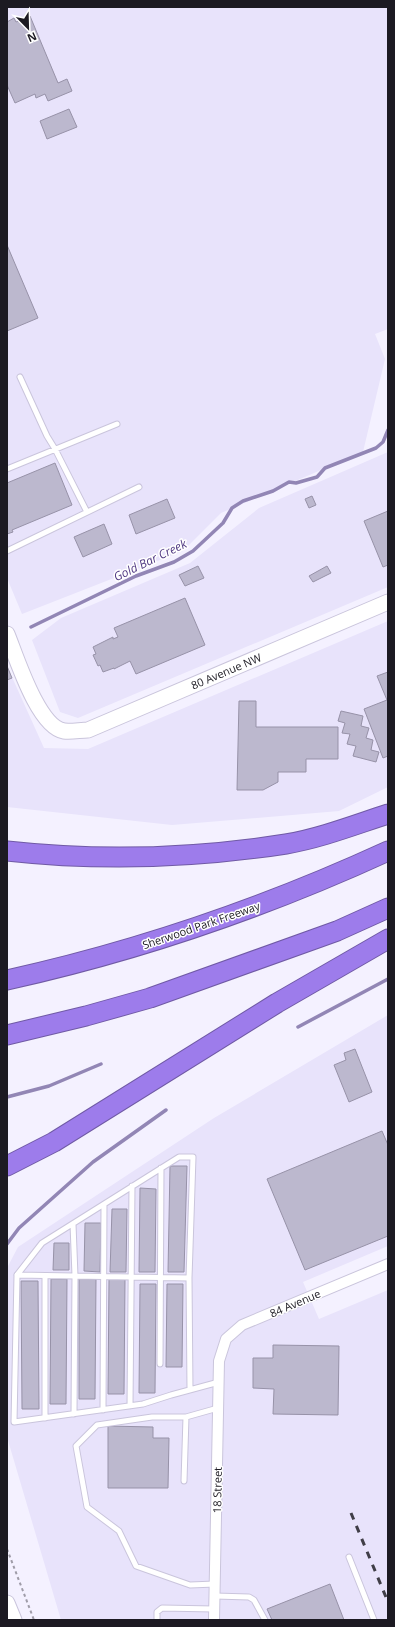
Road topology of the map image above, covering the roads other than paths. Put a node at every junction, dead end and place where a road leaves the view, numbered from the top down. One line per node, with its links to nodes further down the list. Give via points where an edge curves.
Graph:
1 (20, 377): 3 (lane, via 47,436)
2 (117, 424): 3 (lane)
3 (56, 449): 4 (lane); 6 (lane)
4 (7, 469)
5 (139, 487): 6 (lane)
6 (87, 512): 7 (lane)
7 (7, 551)
8 (388, 602): 9 (street, 80 Avenue NW, via 88,730 62,731 48,721 37,708)
9 (7, 634)
10 (388, 814): 11 (highway, via 286,844 176,855 104,857)
11 (7, 850)
12 (388, 851): 15 (highway, Sherwood Park Freeway, via 342,872 190,930 119,952)
13 (388, 908): 16 (highway, via 337,931 150,998)
14 (388, 939): 17 (highway, via 277,1003)
15 (7, 980)
16 (7, 1035)
17 (54, 1142): 18 (highway); 20 (highway)
18 (7, 1166)
19 (161, 1168): 21 (lane); 30 (lane); 31 (lane, via 179,1157 193,1157)
20 (7, 1179)
21 (132, 1186): 22 (lane); 29 (lane)
22 (104, 1205): 23 (lane); 28 (lane)
23 (73, 1224): 25 (lane, via 42,1243); 27 (lane)
24 (388, 1264): 32 (street, 84 Avenue, via 242,1325 226,1339)
25 (17, 1274): 26 (lane); 41 (lane, via 14,1422)
26 (45, 1276): 27 (lane); 41 (lane)
27 (75, 1276): 28 (lane); 39 (lane)
28 (104, 1276): 29 (lane); 38 (lane)
29 (131, 1276): 30 (lane); 36 (lane)
30 (160, 1277): 31 (lane); 33 (lane)
31 (189, 1278): 35 (lane)
32 (219, 1361): 34 (street, 18 Street)
33 (160, 1364)
34 (219, 1382): 35 (lane); 37 (street, 18 Street)
35 (190, 1390): 36 (lane)
36 (130, 1406): 38 (lane)
37 (218, 1408): 40 (lane); 44 (street, 18 Street)
38 (103, 1410): 39 (lane)
39 (74, 1414): 41 (lane)
40 (186, 1417): 42 (lane); 44 (lane, via 152,1417 97,1425 76,1446 87,1507 119,1531 136,1566 190,1585)
41 (45, 1418)
42 (184, 1481)
43 (349, 1556): 52 (lane)
44 (215, 1584): 45 (street, 18 Street)
45 (215, 1596): 47 (street, 18 Street); 51 (lane, via 249,1597 254,1600)
46 (7, 1603): 48 (street)
47 (214, 1609): 49 (lane, via 162,1608 157,1612); 50 (street, 18 Street)
48 (14, 1620)
49 (158, 1620)
50 (214, 1620)
51 (265, 1620)
52 (374, 1620)

